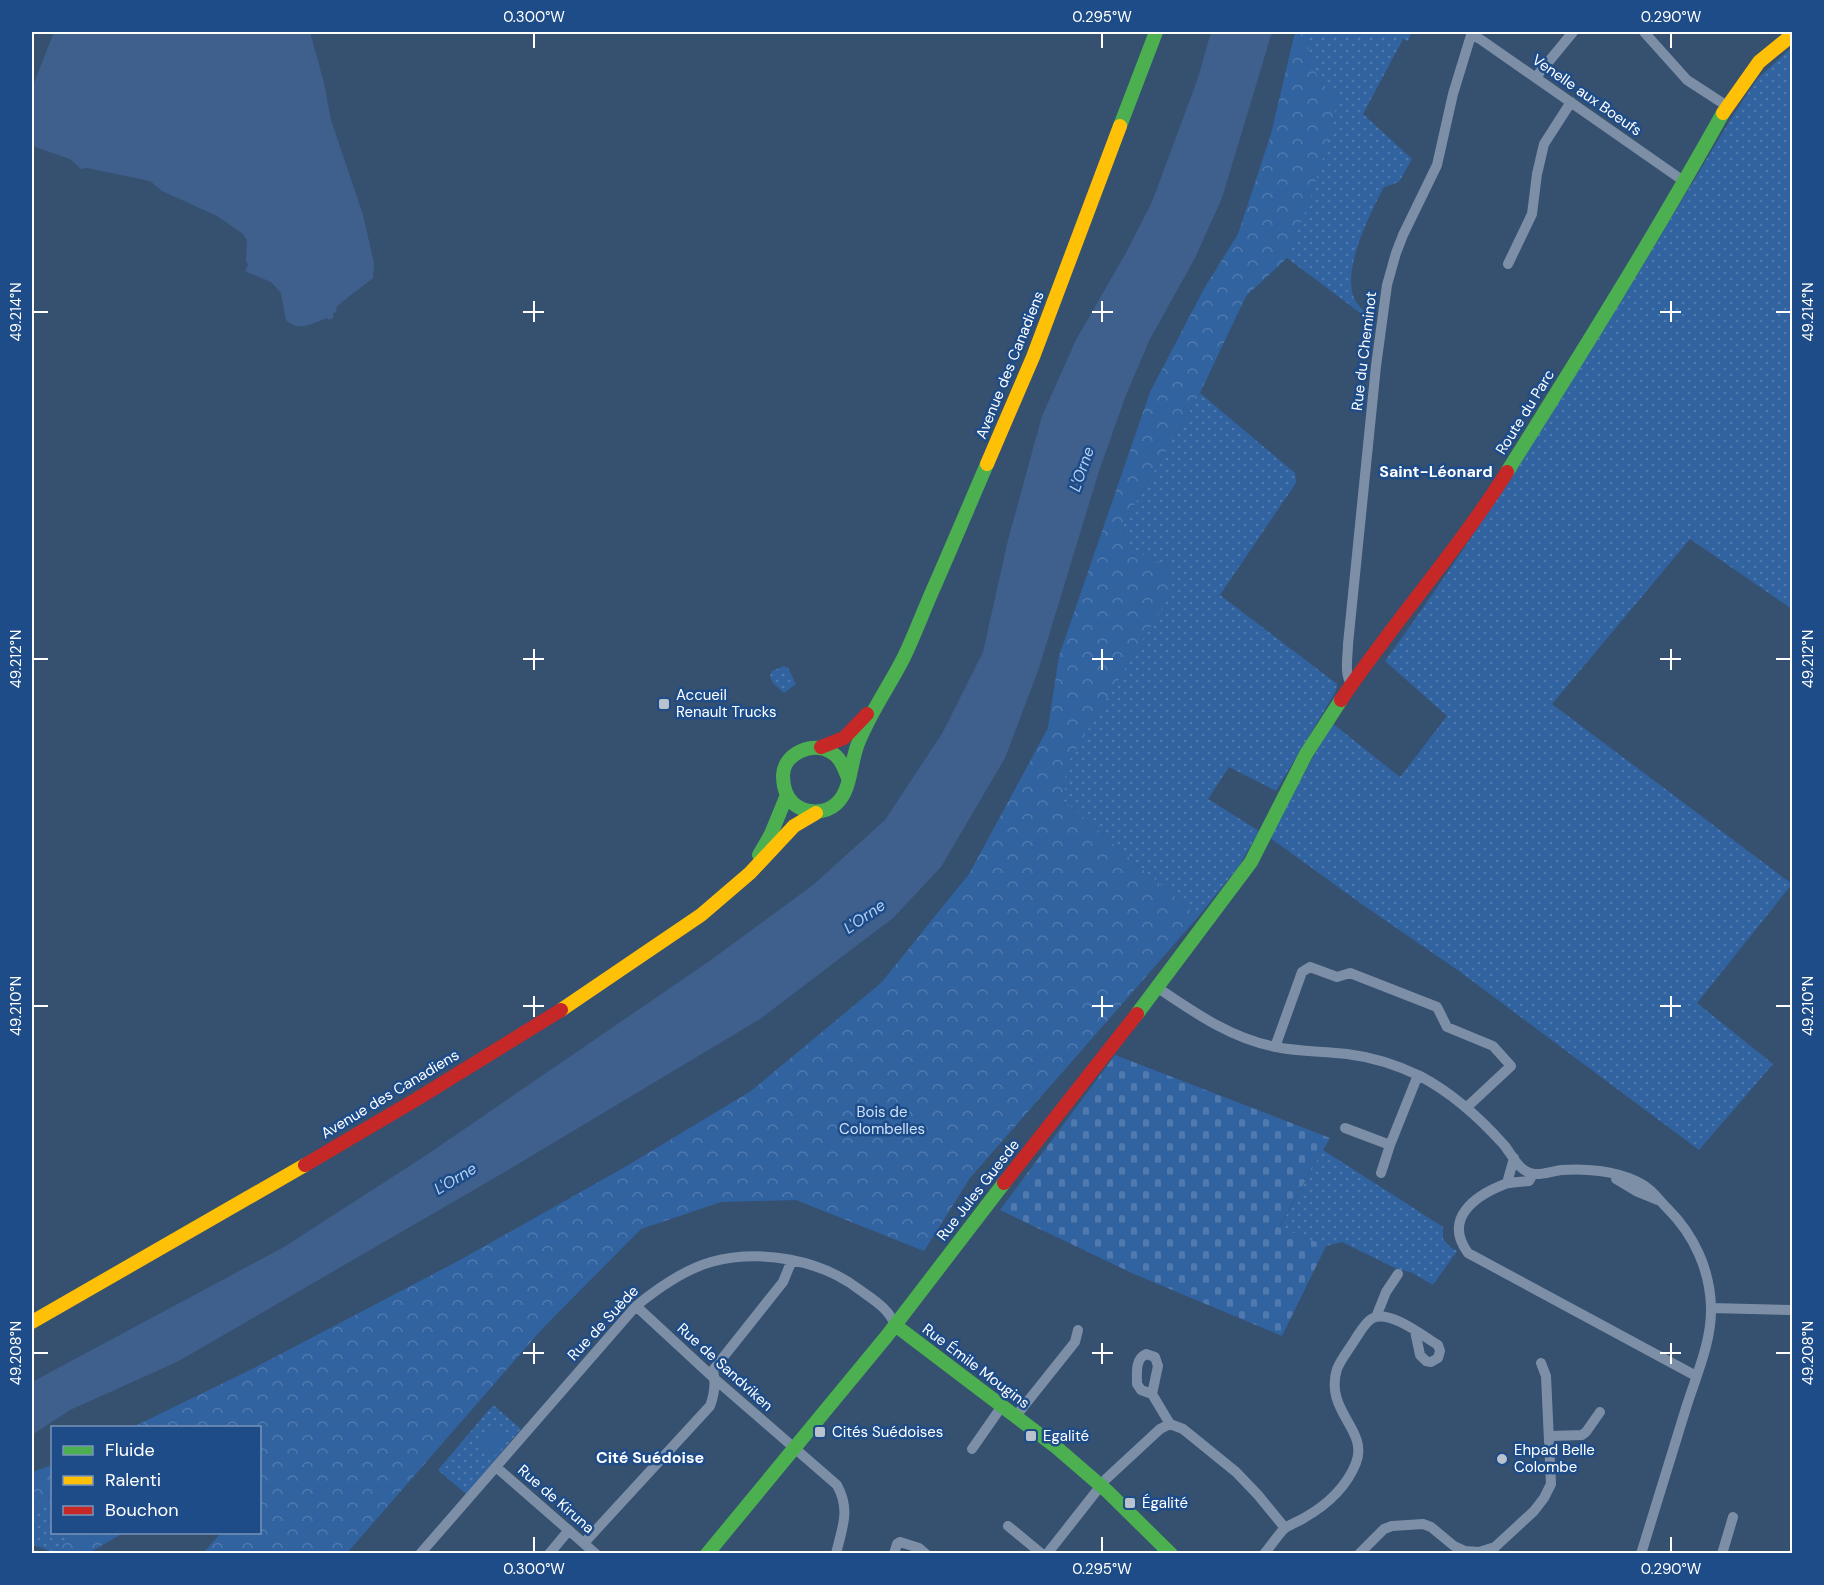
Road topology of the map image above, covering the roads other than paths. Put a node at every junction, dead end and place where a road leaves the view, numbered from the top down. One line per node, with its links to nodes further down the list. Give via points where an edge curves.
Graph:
1 (1156, 32): 12 (street, Avenue des Canadiens, via 1033,357 904,657)
2 (1573, 32): 6 (street)
3 (1644, 32): 8 (street, via 1687,81)
4 (1472, 33): 6 (street, Venelle aux Boeufs); 11 (street, Rue du Cheminot, via 1437,165 1399,244 1387,285 1348,644)
5 (1792, 35): 8 (street, Route du Parc, via 1759,62)
6 (1536, 77): 7 (street, Venelle aux Boeufs)
7 (1571, 102): 9 (street, Venelle aux Boeufs); 10 (street, via 1544,144 1532,214)
8 (1727, 106): 9 (street, Route du Parc)
9 (1684, 182): 11 (street, Route du Parc, via 1486,505)
10 (1508, 264)
11 (1351, 684): 17 (street, Route du Parc, via 1306,754)
12 (877, 704): 13 (street, Avenue des Canadiens, via 844,738); 14 (street, Avenue des Canadiens, via 854,752)
13 (821, 747): 14 (street, via 840,758); 15 (street, via 805,748 790,759 783,777)
14 (848, 778): 16 (street, via 843,797 836,805)
15 (786, 795): 16 (street, via 800,808); 18 (street, Avenue des Canadiens, via 771,834)
16 (818, 812): 18 (street, Avenue des Canadiens, via 803,817)
17 (1263, 836): 19 (street, Rue Jules Guesde, via 1251,862)
18 (749, 871): 35 (street, Avenue des Canadiens, via 686,928 595,989 443,1083)
19 (1158, 988): 20 (street, via 1233,1034); 36 (street, Rue Jules Guesde)
20 (1275, 1047): 21 (street, via 1348,1054 1386,1062); 22 (street, via 1302,972 1310,967 1337,977 1350,973 1437,1007 1447,1027 1493,1046 1511,1066)
21 (1418, 1075): 22 (street); 24 (street)
22 (1467, 1107): 25 (street)
23 (1345, 1128): 24 (street)
24 (1390, 1145): 26 (street)
25 (1514, 1158): 27 (street, via 1522,1170); 28 (street)
26 (1381, 1173)
27 (1533, 1174): 28 (street, via 1529,1181); 32 (street, via 1583,1170 1609,1174 1661,1202 1687,1231 1698,1251 1709,1284)
28 (1508, 1183): 40 (street, via 1481,1198 1458,1222 1460,1243 1468,1253)
29 (792, 1260): 31 (street, Rue de Suède, via 756,1257 710,1263 663,1284); 36 (street, Rue de Suède, via 845,1278 890,1313); 41 (street, via 783,1282 713,1370)
30 (1398, 1274): 34 (street)
31 (636, 1306): 41 (street, Rue de Sandviken); 50 (street, Rue de Suède)
32 (1711, 1308): 33 (street); 40 (street, via 1708,1336)
33 (1792, 1310)
34 (1376, 1317): 38 (street, via 1395,1319); 54 (street, via 1358,1334 1338,1368 1334,1386 1336,1403 1356,1437 1360,1453 1355,1466 1324,1507)
35 (32, 1322)
36 (895, 1325): 43 (street, Rue Émile Mougins); 49 (street, Rue Jules Guesde)
37 (1078, 1330): 45 (street, via 1075,1342)
38 (1415, 1331)
39 (1541, 1363): 47 (street, via 1546,1376)
40 (1696, 1376): 57 (street)
41 (716, 1380): 49 (street, Rue de Sandviken); 56 (street, via 710,1406)
42 (1152, 1394): 46 (street)
43 (1002, 1406): 45 (street, Rue Émile Mougins); 48 (street)
44 (1600, 1412): 47 (street, via 1582,1435)
45 (1016, 1416): 51 (street, Rue Émile Mougins)
46 (1170, 1424): 51 (street); 54 (street, via 1236,1472)
47 (1550, 1436): 69 (street, via 1551,1484 1534,1511 1495,1547 1465,1551 1423,1524 1384,1528)
48 (972, 1449)
49 (795, 1450): 61 (street, Rue Jules Guesde); 62 (street, Rue de Sandviken, via 837,1485 844,1498 845,1515)
50 (496, 1467): 55 (street, Rue de Kiruna); 58 (street, Rue de Suède)
51 (1101, 1485): 66 (street); 67 (street, Rue Émile Mougins)
52 (1733, 1517): 70 (street)
53 (1008, 1526): 65 (street)
54 (1286, 1528): 68 (street)
55 (569, 1530): 56 (street, Rue de Kiruna); 59 (street)
56 (584, 1543): 60 (street, Rue de Kiruna)
57 (1642, 1553)
58 (420, 1554)
59 (549, 1554)
60 (596, 1554)
61 (706, 1554)
62 (836, 1554)
63 (894, 1554): 64 (street, via 900,1542)
64 (926, 1554)
65 (1042, 1554)
66 (1047, 1554)
67 (1171, 1554)
68 (1264, 1554)
69 (1359, 1554)
70 (1722, 1554)

